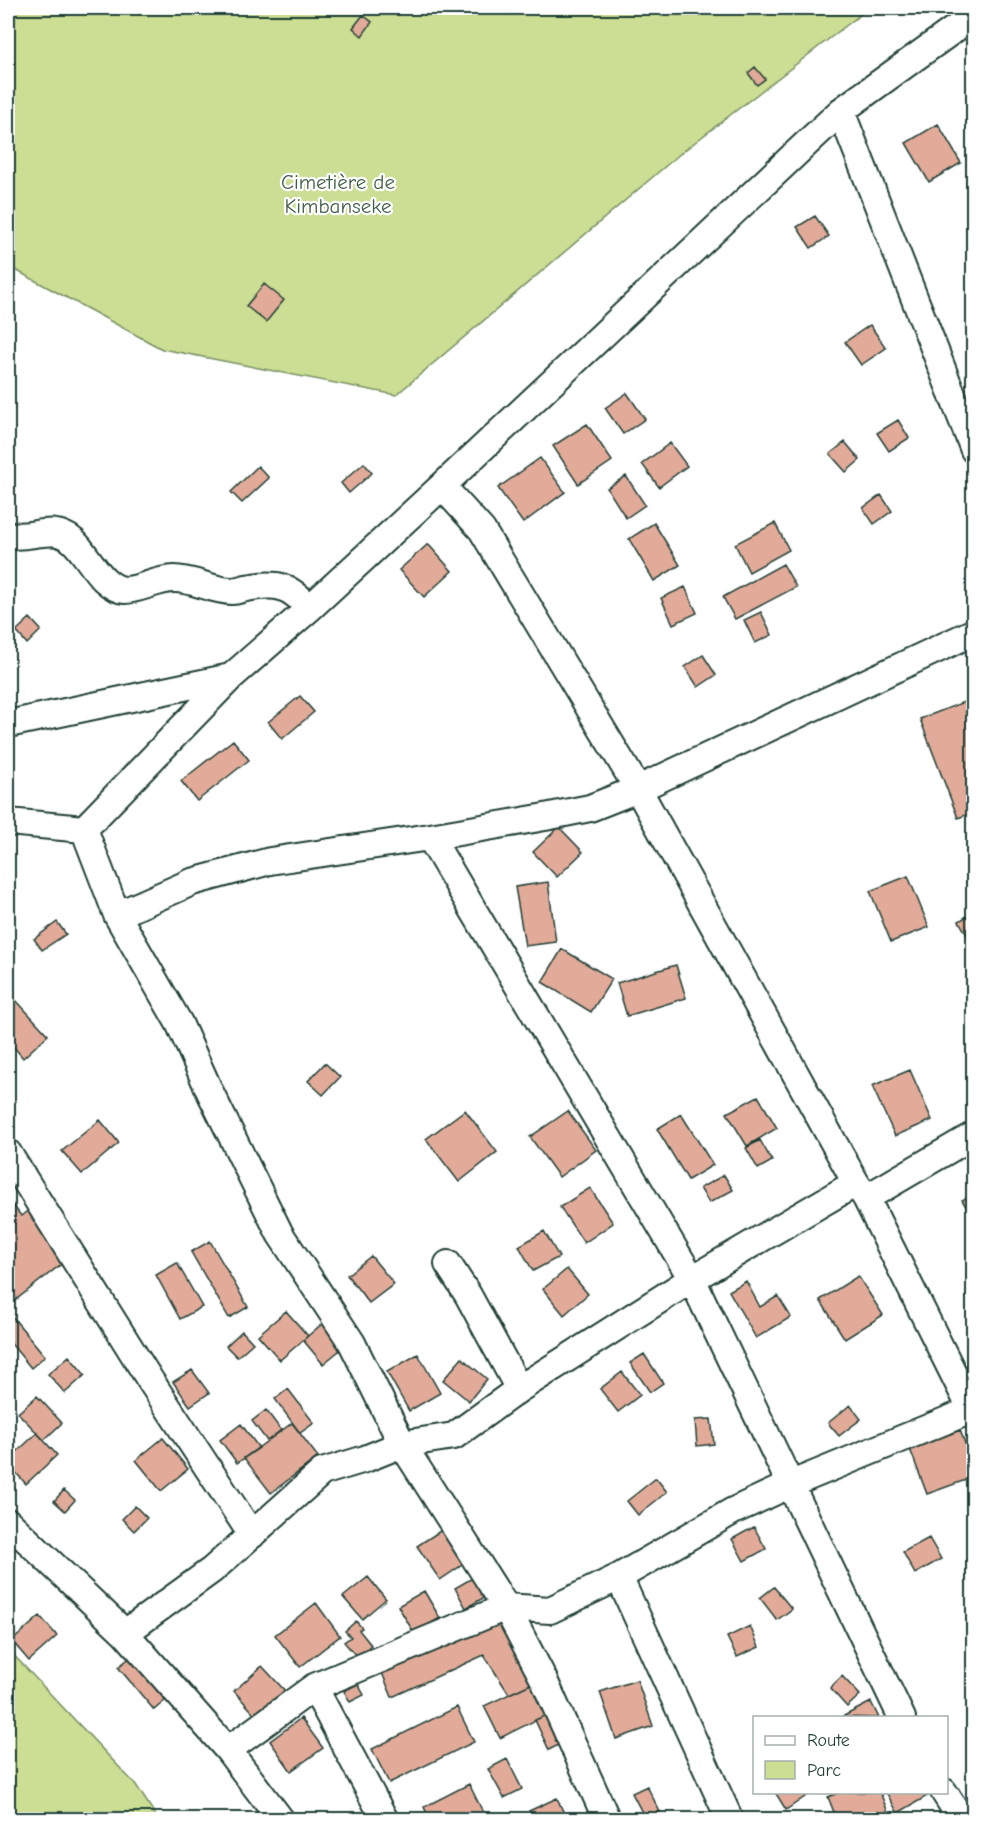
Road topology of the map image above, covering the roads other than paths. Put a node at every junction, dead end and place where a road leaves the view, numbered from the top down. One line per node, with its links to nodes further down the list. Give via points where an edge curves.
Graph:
1 (974, 15): 2 (street)
2 (841, 111): 3 (street); 4 (street)
3 (974, 450)
4 (442, 486): 6 (street); 10 (street, via 482,530)
5 (8, 535): 6 (street, via 61,533 73,541 97,572 125,590 174,579 233,591 283,586)
6 (310, 608): 8 (street)
7 (974, 632): 10 (street)
8 (231, 676): 9 (street); 12 (street)
9 (8, 724)
10 (638, 789): 13 (street, via 590,808); 17 (street)
11 (8, 822): 12 (street)
12 (84, 829): 14 (street)
13 (430, 837): 14 (street, via 270,861 192,882); 19 (street)
14 (117, 915): 22 (street, via 179,1023 280,1234 352,1343)
15 (974, 1136): 17 (street)
16 (8, 1153): 25 (street)
17 (861, 1190): 19 (street); 21 (street)
18 (448, 1264): 20 (street)
19 (692, 1279): 20 (street); 23 (street)
20 (519, 1389): 22 (street, via 454,1436)
21 (973, 1412): 23 (street)
22 (402, 1444): 25 (street, via 322,1472); 27 (street)
23 (789, 1485): 26 (street, via 733,1511); 30 (street)
24 (8, 1522): 28 (street)
25 (252, 1535): 28 (street, via 212,1570)
26 (619, 1577): 27 (street, via 550,1610); 36 (street)
27 (506, 1607): 29 (street); 35 (street, via 543,1678)
28 (124, 1633): 31 (street)
29 (314, 1687): 31 (street); 34 (street)
30 (901, 1716)
31 (228, 1750): 33 (street)
32 (945, 1794): 37 (street)
33 (281, 1820)
34 (386, 1820)
35 (607, 1820)
36 (730, 1820)
37 (962, 1820)

